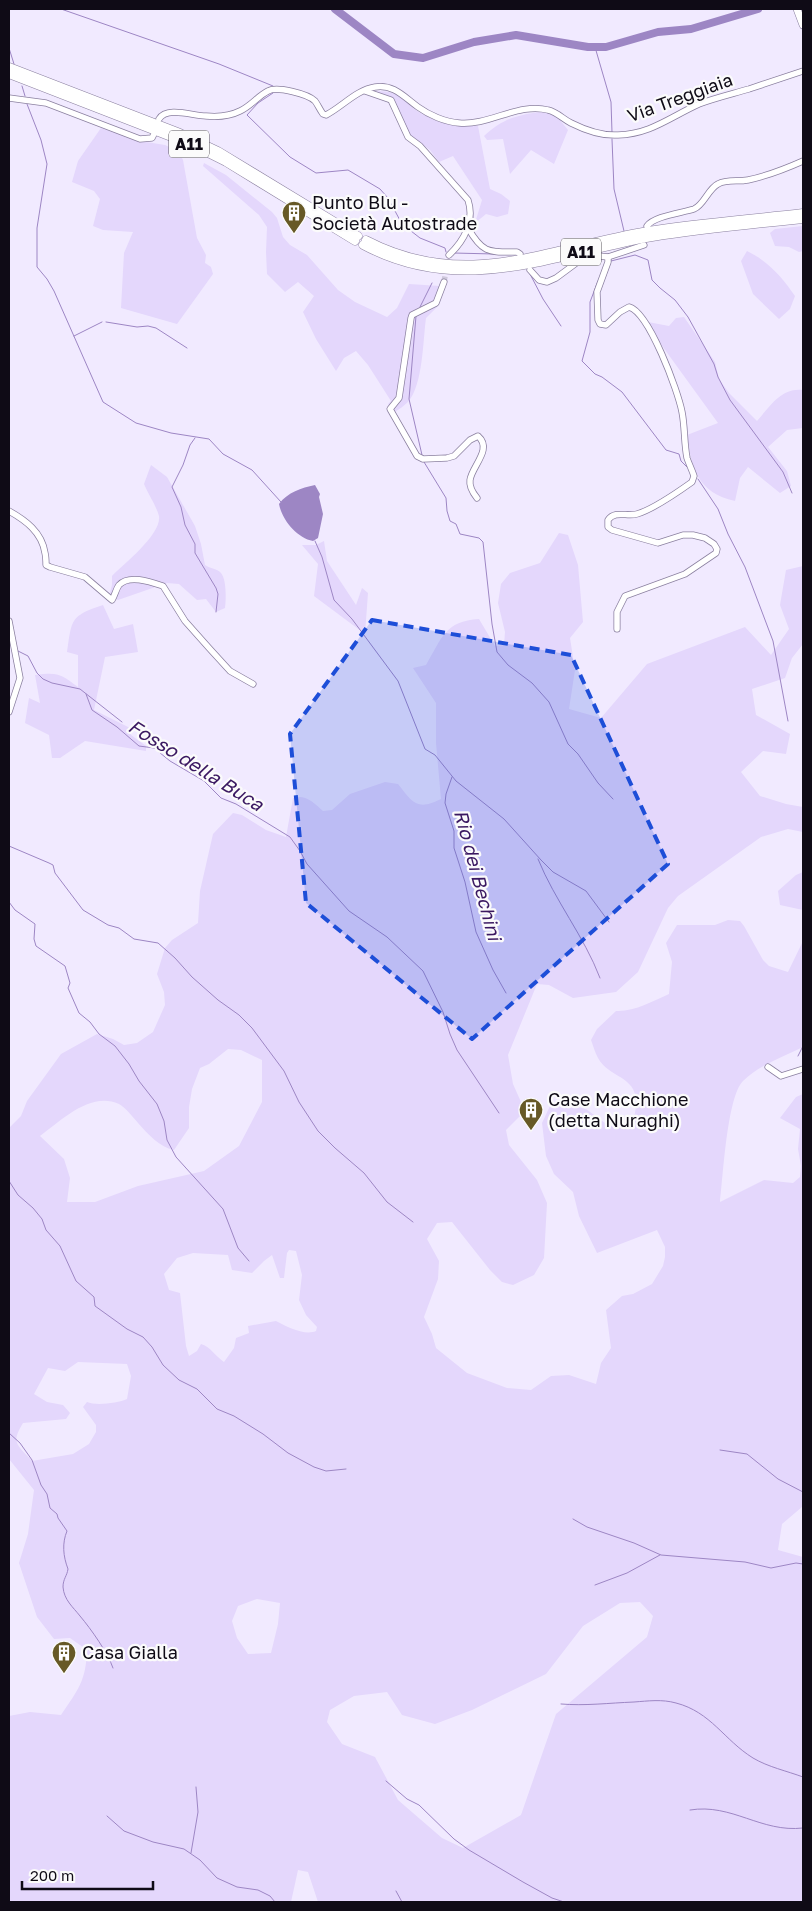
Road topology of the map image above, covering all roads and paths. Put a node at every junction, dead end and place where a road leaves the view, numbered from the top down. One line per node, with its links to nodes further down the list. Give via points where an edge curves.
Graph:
1 (797, 9): 2 (main road)
2 (803, 25)
3 (9, 67): 5 (highway, A11, via 218,150 357,238 192,145)
4 (803, 71): 6 (street, Via Treggiaia, via 698,105 646,131 615,135 588,130 542,109 521,110 460,124 418,107 399,91 374,87)
5 (9, 74)
6 (365, 91): 8 (street, Via Treggiaia, via 326,115 308,96 276,89 231,114 204,116 169,112); 14 (street, via 391,100 408,137 468,200 471,211)
7 (9, 98): 9 (street, via 46,103 140,139 150,139)
8 (159, 118)
9 (154, 134)
10 (803, 161): 13 (street, via 762,177 716,184 696,208 658,219)
11 (803, 213): 12 (highway, A11, via 649,231 482,265 430,262 364,243 389,257 422,267 488,271 659,236)
12 (803, 219)
13 (647, 226)
14 (468, 228): 16 (street, via 486,250); 17 (street, via 458,248)
15 (644, 245): 18 (street)
16 (520, 254)
17 (449, 255)
18 (608, 257): 19 (street, via 580,261 547,282 539,280); 24 (street, via 597,292 600,324 606,325 629,307 644,321 666,364 681,406 688,459 694,476 692,482 644,512 615,514 608,520 608,527 658,543 689,534 699,536 718,549 685,574 625,596 616,612)
19 (530, 270)
20 (444, 282): 21 (street, via 436,303 410,318 399,398 390,409 417,456 422,459 454,456 470,440 478,436 481,439 483,453 470,480 472,491)
21 (478, 498)
22 (9, 511): 25 (street, via 35,530 43,546 46,565 85,577 112,600 120,584 126,581 139,580 163,586 186,621 230,671)
23 (9, 621): 26 (street, via 20,678)
24 (617, 629)
25 (253, 684)
26 (9, 712)
27 (768, 1067): 28 (street, via 781,1076)
28 (803, 1069)

